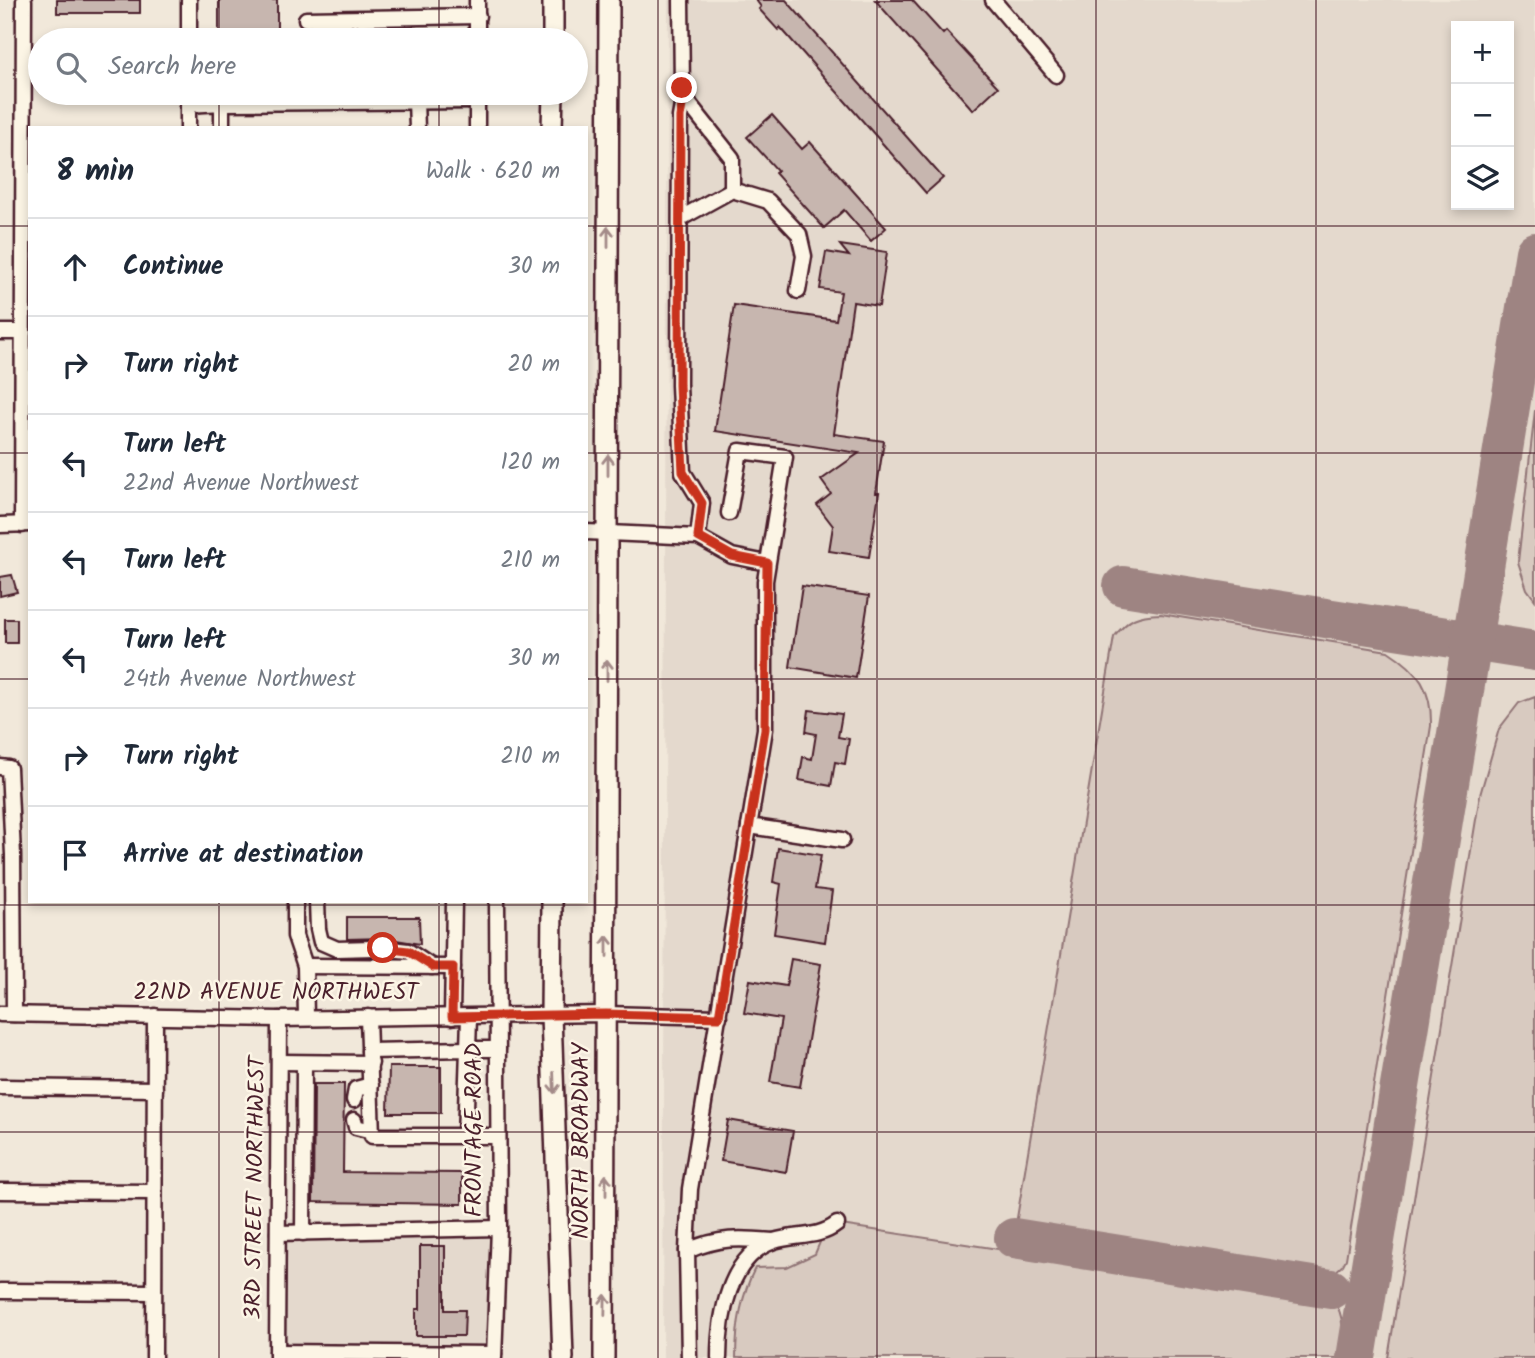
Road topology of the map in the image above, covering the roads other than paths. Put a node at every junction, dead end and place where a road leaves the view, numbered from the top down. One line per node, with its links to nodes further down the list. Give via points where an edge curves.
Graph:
1 (24, 0): 29 (street)
2 (189, 0): 10 (street)
3 (477, 0): 8 (street)
4 (553, 0): 12 (main road)
5 (609, 0): 34 (main road, NORTH BROADWAY, one-way to 5)
6 (681, 0): 14 (street)
7 (993, 0): 13 (street)
8 (478, 16): 9 (street); 11 (street)
9 (306, 19)
10 (189, 28)
11 (478, 28)
12 (552, 28)
13 (1056, 75)
14 (684, 94): 25 (street, via 732,158); 26 (street)
15 (188, 105): 20 (street)
16 (222, 105): 21 (street)
17 (416, 105): 22 (street)
18 (477, 105): 23 (street)
19 (552, 105): 24 (main road)
20 (188, 126)
21 (222, 126)
22 (417, 126)
23 (477, 126)
24 (552, 126)
25 (732, 190): 26 (street); 27 (street, via 768,201 799,234 804,256)
26 (681, 218): 35 (street, via 683,472 702,503)
27 (798, 291)
28 (0, 331): 29 (street)
29 (23, 332): 31 (street)
30 (729, 513): 36 (street, via 740,451 785,457)
31 (26, 524): 32 (street)
32 (0, 525)
33 (588, 532): 34 (street)
34 (608, 533): 35 (street); 50 (main road, NORTH BROADWAY, one-way to 34)
35 (698, 537): 36 (street, via 732,556)
36 (767, 563): 38 (street, via 765,729)
37 (0, 767): 40 (street, via 9,768)
38 (749, 826): 39 (street); 58 (street)
39 (842, 840)
40 (6, 855): 49 (street)
41 (295, 903): 46 (street, via 295,936)
42 (317, 903): 47 (street, via 321,942 337,949 408,951)
43 (454, 903): 48 (street)
44 (497, 903): 57 (street, FRONTAGE ROAD)
45 (552, 903): 51 (main road, NORTH BROADWAY)
46 (305, 966): 47 (street); 53 (street)
47 (433, 967): 48 (street)
48 (453, 967): 55 (street)
49 (7, 1014): 52 (street, 22ND AVENUE NORTHWEST)
50 (606, 1014): 51 (street, 22ND AVENUE NORTHWEST); 58 (street, 22ND AVENUE NORTHWEST); 87 (main road, NORTH BROADWAY, one-way to 50)
51 (551, 1015): 57 (street, 22ND AVENUE NORTHWEST); 86 (main road, NORTH BROADWAY, one-way to 86)
52 (155, 1016): 59 (street, 22ND AVENUE NORTHWEST); 67 (street)
53 (306, 1017): 54 (street, 22ND AVENUE NORTHWEST); 59 (street, 22ND AVENUE NORTHWEST)
54 (368, 1017): 55 (street, 22ND AVENUE NORTHWEST); 62 (street)
55 (452, 1017): 56 (street, 22ND AVENUE NORTHWEST)
56 (469, 1017): 57 (street, 22ND AVENUE NORTHWEST); 60 (street)
57 (497, 1017): 61 (street, FRONTAGE ROAD)
58 (719, 1017): 80 (street, via 691,1189)
59 (279, 1019): 63 (street, 3RD STREET NORTHWEST)
60 (468, 1049): 61 (street); 62 (street); 72 (street)
61 (498, 1049): 71 (street, FRONTAGE ROAD)
62 (370, 1057): 64 (street); 65 (street)
63 (280, 1062): 64 (street); 77 (street, 3RD STREET NORTHWEST)
64 (304, 1064): 78 (street)
65 (371, 1085): 68 (street, via 356,1088); 70 (street)
66 (0, 1087): 67 (street)
67 (155, 1089): 74 (street)
68 (354, 1100)
69 (354, 1120): 70 (street, via 356,1126)
70 (372, 1131): 72 (street, via 372,1136)
71 (498, 1136): 72 (street); 76 (street, FRONTAGE ROAD)
72 (465, 1137)
73 (0, 1191): 74 (street)
74 (154, 1192): 82 (street)
75 (836, 1224): 79 (street, via 816,1235)
76 (499, 1228): 78 (street); 84 (street, FRONTAGE ROAD)
77 (278, 1233): 78 (street); 83 (street, 3RD STREET NORTHWEST)
78 (303, 1233)
79 (773, 1241): 80 (street, via 735,1237); 89 (street, via 752,1253 739,1269 723,1315)
80 (687, 1251): 88 (street)
81 (0, 1291): 82 (street)
82 (154, 1292): 85 (street)
83 (277, 1355): 84 (street)
84 (494, 1356)
85 (154, 1358)
86 (563, 1358)
87 (604, 1358)
88 (689, 1358)
89 (719, 1358)

